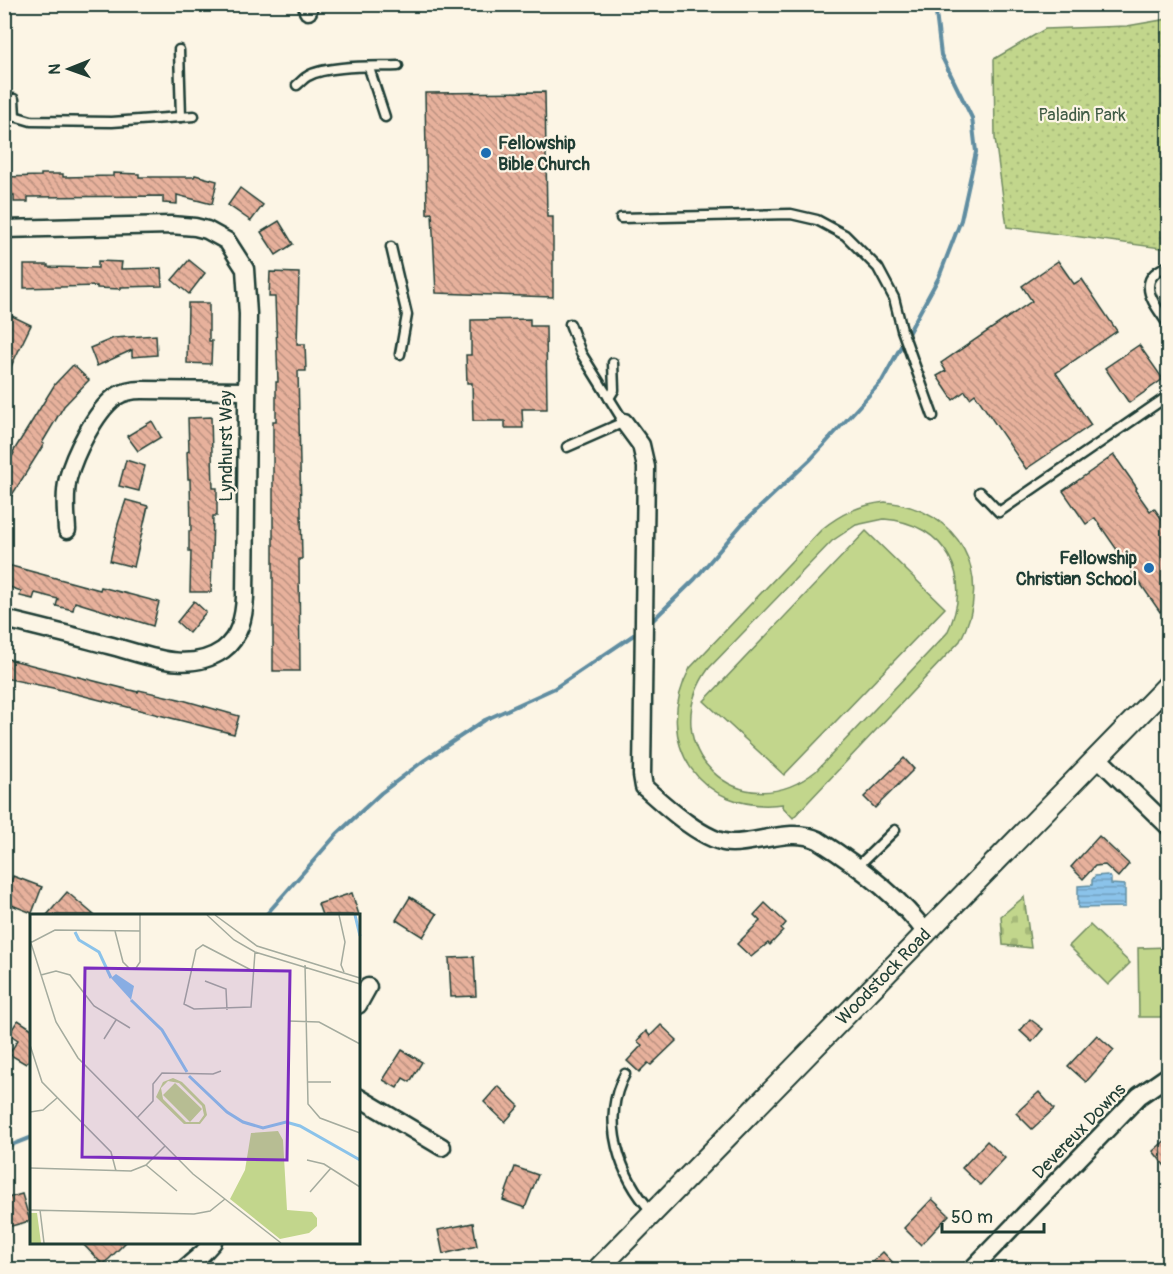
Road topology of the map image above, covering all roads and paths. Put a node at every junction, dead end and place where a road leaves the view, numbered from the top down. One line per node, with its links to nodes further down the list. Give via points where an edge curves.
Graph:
1 (179, 50): 9 (lane)
2 (398, 66): 3 (lane)
3 (369, 68): 4 (lane, via 323,71 309,75); 10 (lane)
4 (297, 85)
5 (14, 99): 8 (lane)
6 (4, 113): 8 (lane)
7 (194, 116): 9 (lane)
8 (15, 117): 9 (lane, via 31,121 112,122)
9 (181, 117)
10 (385, 117)
11 (621, 218): 22 (lane, via 791,214 818,220 844,235 878,268 894,297)
12 (4, 229): 19 (street, Lyndhurst Way, via 171,225 195,227 227,241 245,269 247,283)
13 (391, 247): 17 (lane, via 407,315)
14 (1168, 266): 16 (lane, via 1160,269 1148,286 1152,301)
15 (570, 324): 21 (lane, via 581,352)
16 (1168, 324)
17 (400, 354)
18 (613, 363): 21 (lane, via 614,390)
19 (246, 392): 26 (street, via 131,390 117,396 101,412 74,459 66,492); 27 (street, Lyndhurst Way, via 244,612 236,636 227,646 202,660 176,662)
20 (1168, 396): 25 (lane, via 999,512)
21 (609, 398): 23 (lane)
22 (933, 416)
23 (624, 422): 24 (lane); 32 (street, via 641,445 646,467 644,787 714,840 731,843 809,836)
24 (567, 447)
25 (980, 492)
26 (67, 530)
27 (4, 619)
28 (1168, 685): 29 (street, Woodstock Road)
29 (1098, 758): 30 (street); 33 (street, Woodstock Road)
30 (1168, 826)
31 (895, 830): 32 (lane)
32 (856, 867): 33 (street, via 907,910)
33 (927, 934): 40 (street, Woodstock Road)
34 (368, 987): 35 (street)
35 (360, 1001)
36 (625, 1074): 40 (lane, via 614,1101 617,1147 638,1197)
37 (1168, 1077): 44 (street, Devereux Downs, via 1139,1096)
38 (360, 1098): 39 (street)
39 (442, 1147)
40 (653, 1213): 43 (street, Woodstock Road)
41 (211, 1244): 42 (street)
42 (183, 1269)
43 (597, 1269)
44 (971, 1269)

